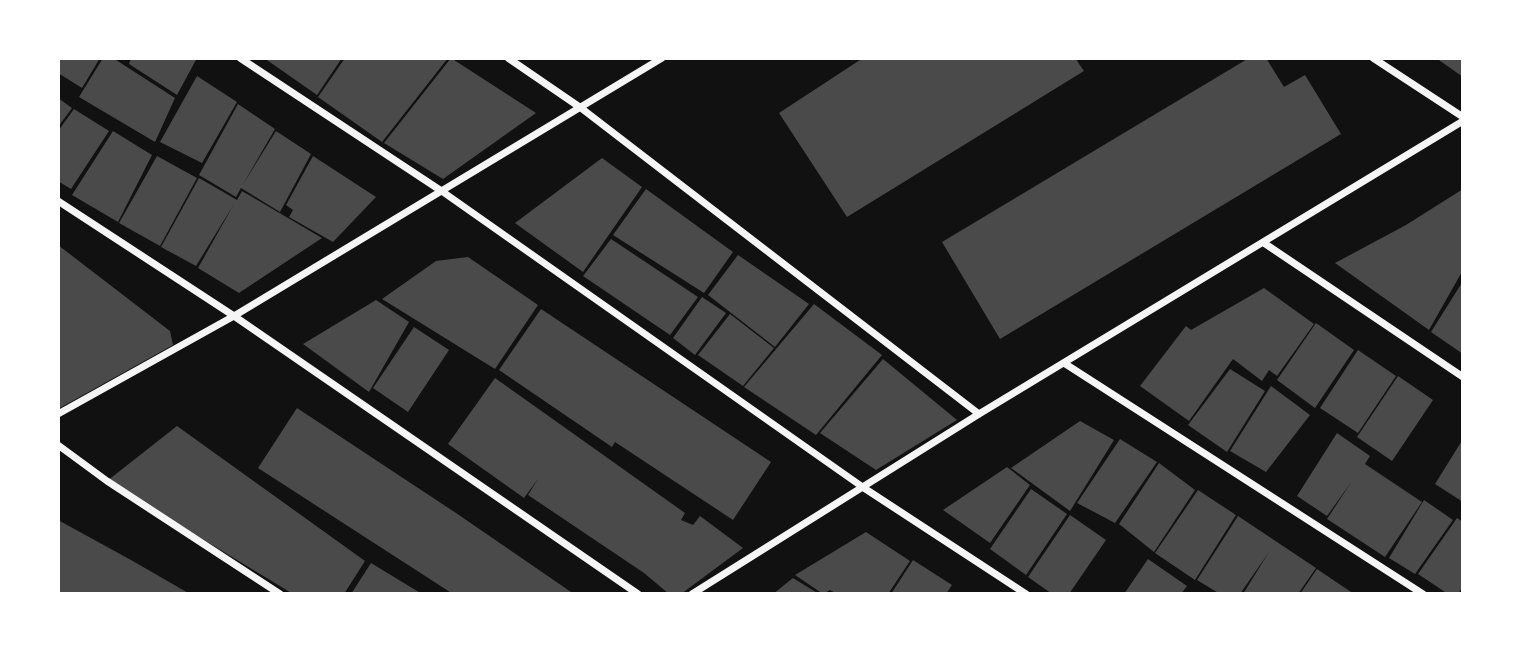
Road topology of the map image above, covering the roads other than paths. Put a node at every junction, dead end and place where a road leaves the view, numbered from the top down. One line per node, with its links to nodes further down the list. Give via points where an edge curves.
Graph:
1 (240, 58): 7 (street)
2 (508, 58): 5 (street)
3 (663, 58): 5 (street)
4 (1373, 58): 6 (street)
5 (581, 108): 7 (street); 14 (street)
6 (1463, 119): 9 (street)
7 (443, 192): 10 (street); 16 (street)
8 (58, 201): 10 (street)
9 (1264, 243): 11 (street); 12 (street)
10 (234, 316): 13 (street); 18 (street)
11 (1064, 363): 14 (street); 21 (street)
12 (1463, 377)
13 (58, 414)
14 (979, 414): 16 (street)
15 (58, 445): 17 (street)
16 (864, 488): 19 (street); 20 (street)
17 (280, 594)
18 (639, 594)
19 (692, 594)
20 (1026, 594)
21 (1423, 594)

